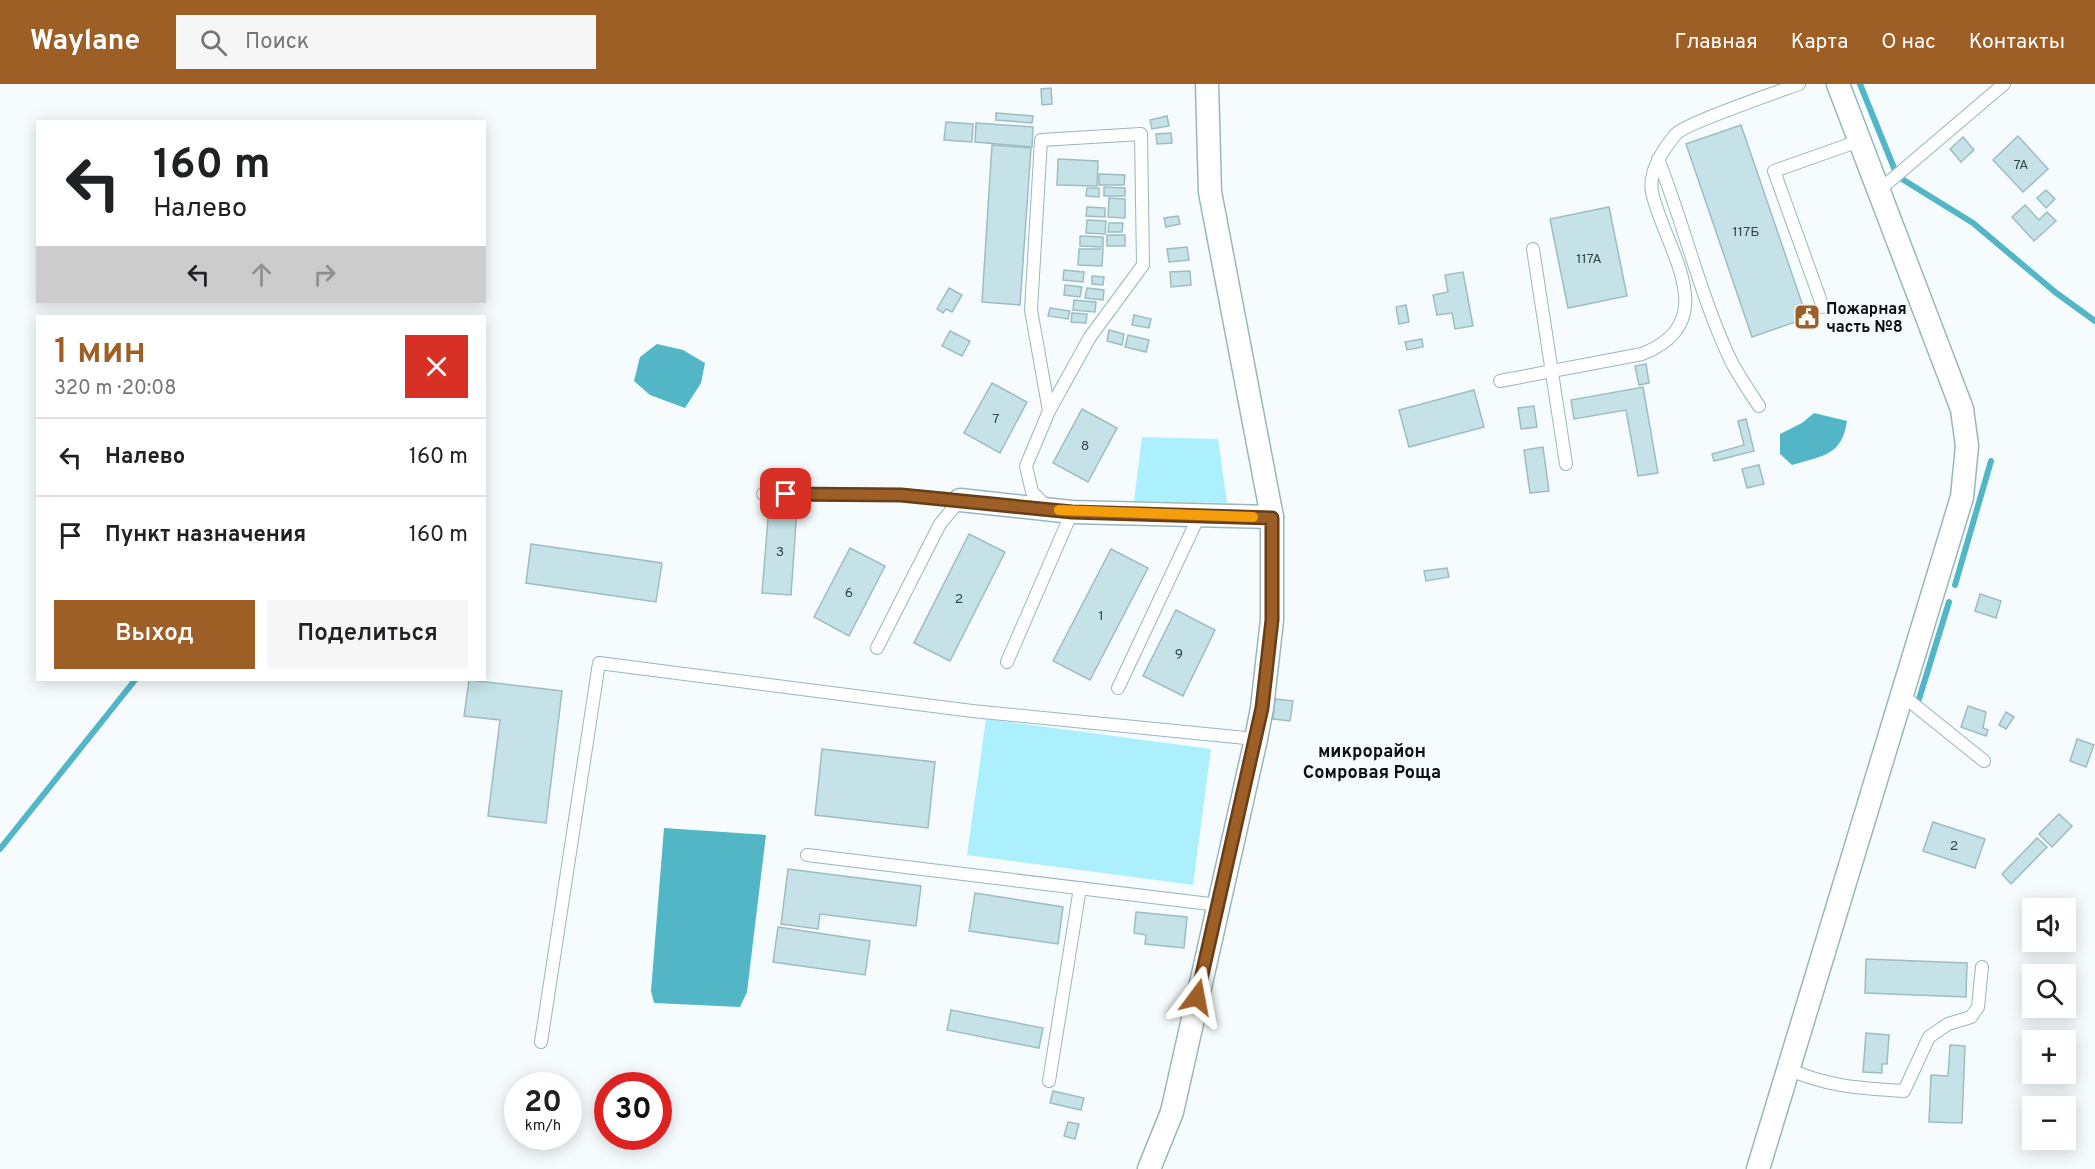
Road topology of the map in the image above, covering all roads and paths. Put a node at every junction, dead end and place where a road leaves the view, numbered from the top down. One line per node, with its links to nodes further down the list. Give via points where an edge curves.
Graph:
1 (1207, 84): 20 (street, via 1210,192)
2 (1799, 84): 6 (lane, via 1678,132)
3 (1838, 84): 5 (street)
4 (2004, 84): 7 (lane)
5 (1859, 141): 7 (street); 9 (lane, via 1774,171)
6 (1658, 159): 10 (lane, via 1652,190 1681,272 1686,299 1678,328 1663,346 1642,354); 12 (lane, via 1708,304 1731,360)
7 (1877, 192): 24 (street, via 1962,409 1967,446 1962,497)
8 (1533, 249): 10 (lane)
9 (1823, 307)
10 (1551, 371): 11 (lane); 14 (lane)
11 (1500, 381)
12 (1758, 406)
13 (1049, 411): 13 (lane, via 1090,337 1143,264 1141,134 1041,140 1031,310); 17 (lane, via 1026,466 1032,492)
14 (1566, 464)
15 (763, 494): 16 (lane, via 901,495)
16 (960, 500): 17 (street); 21 (lane, via 940,524)
17 (1048, 509): 18 (street)
18 (1072, 512): 19 (street); 22 (lane)
19 (1199, 516): 20 (street); 23 (lane)
20 (1272, 518): 25 (street, via 1272,620)
21 (877, 648)
22 (1007, 662)
23 (1118, 688)
24 (1902, 695): 26 (lane); 32 (street)
25 (1256, 739): 29 (street); 31 (lane, via 972,711 599,663)
26 (1984, 761)
27 (807, 855): 28 (lane)
28 (1080, 888): 29 (lane); 33 (lane)
29 (1218, 905): 34 (street, via 1172,1112)
30 (1982, 966): 32 (lane, via 1978,1007 1971,1017 1948,1024 1929,1037 1904,1091 1835,1086)
31 (541, 1041)
32 (1788, 1069): 35 (street)
33 (1049, 1081)
34 (1149, 1169)
35 (1758, 1169)

